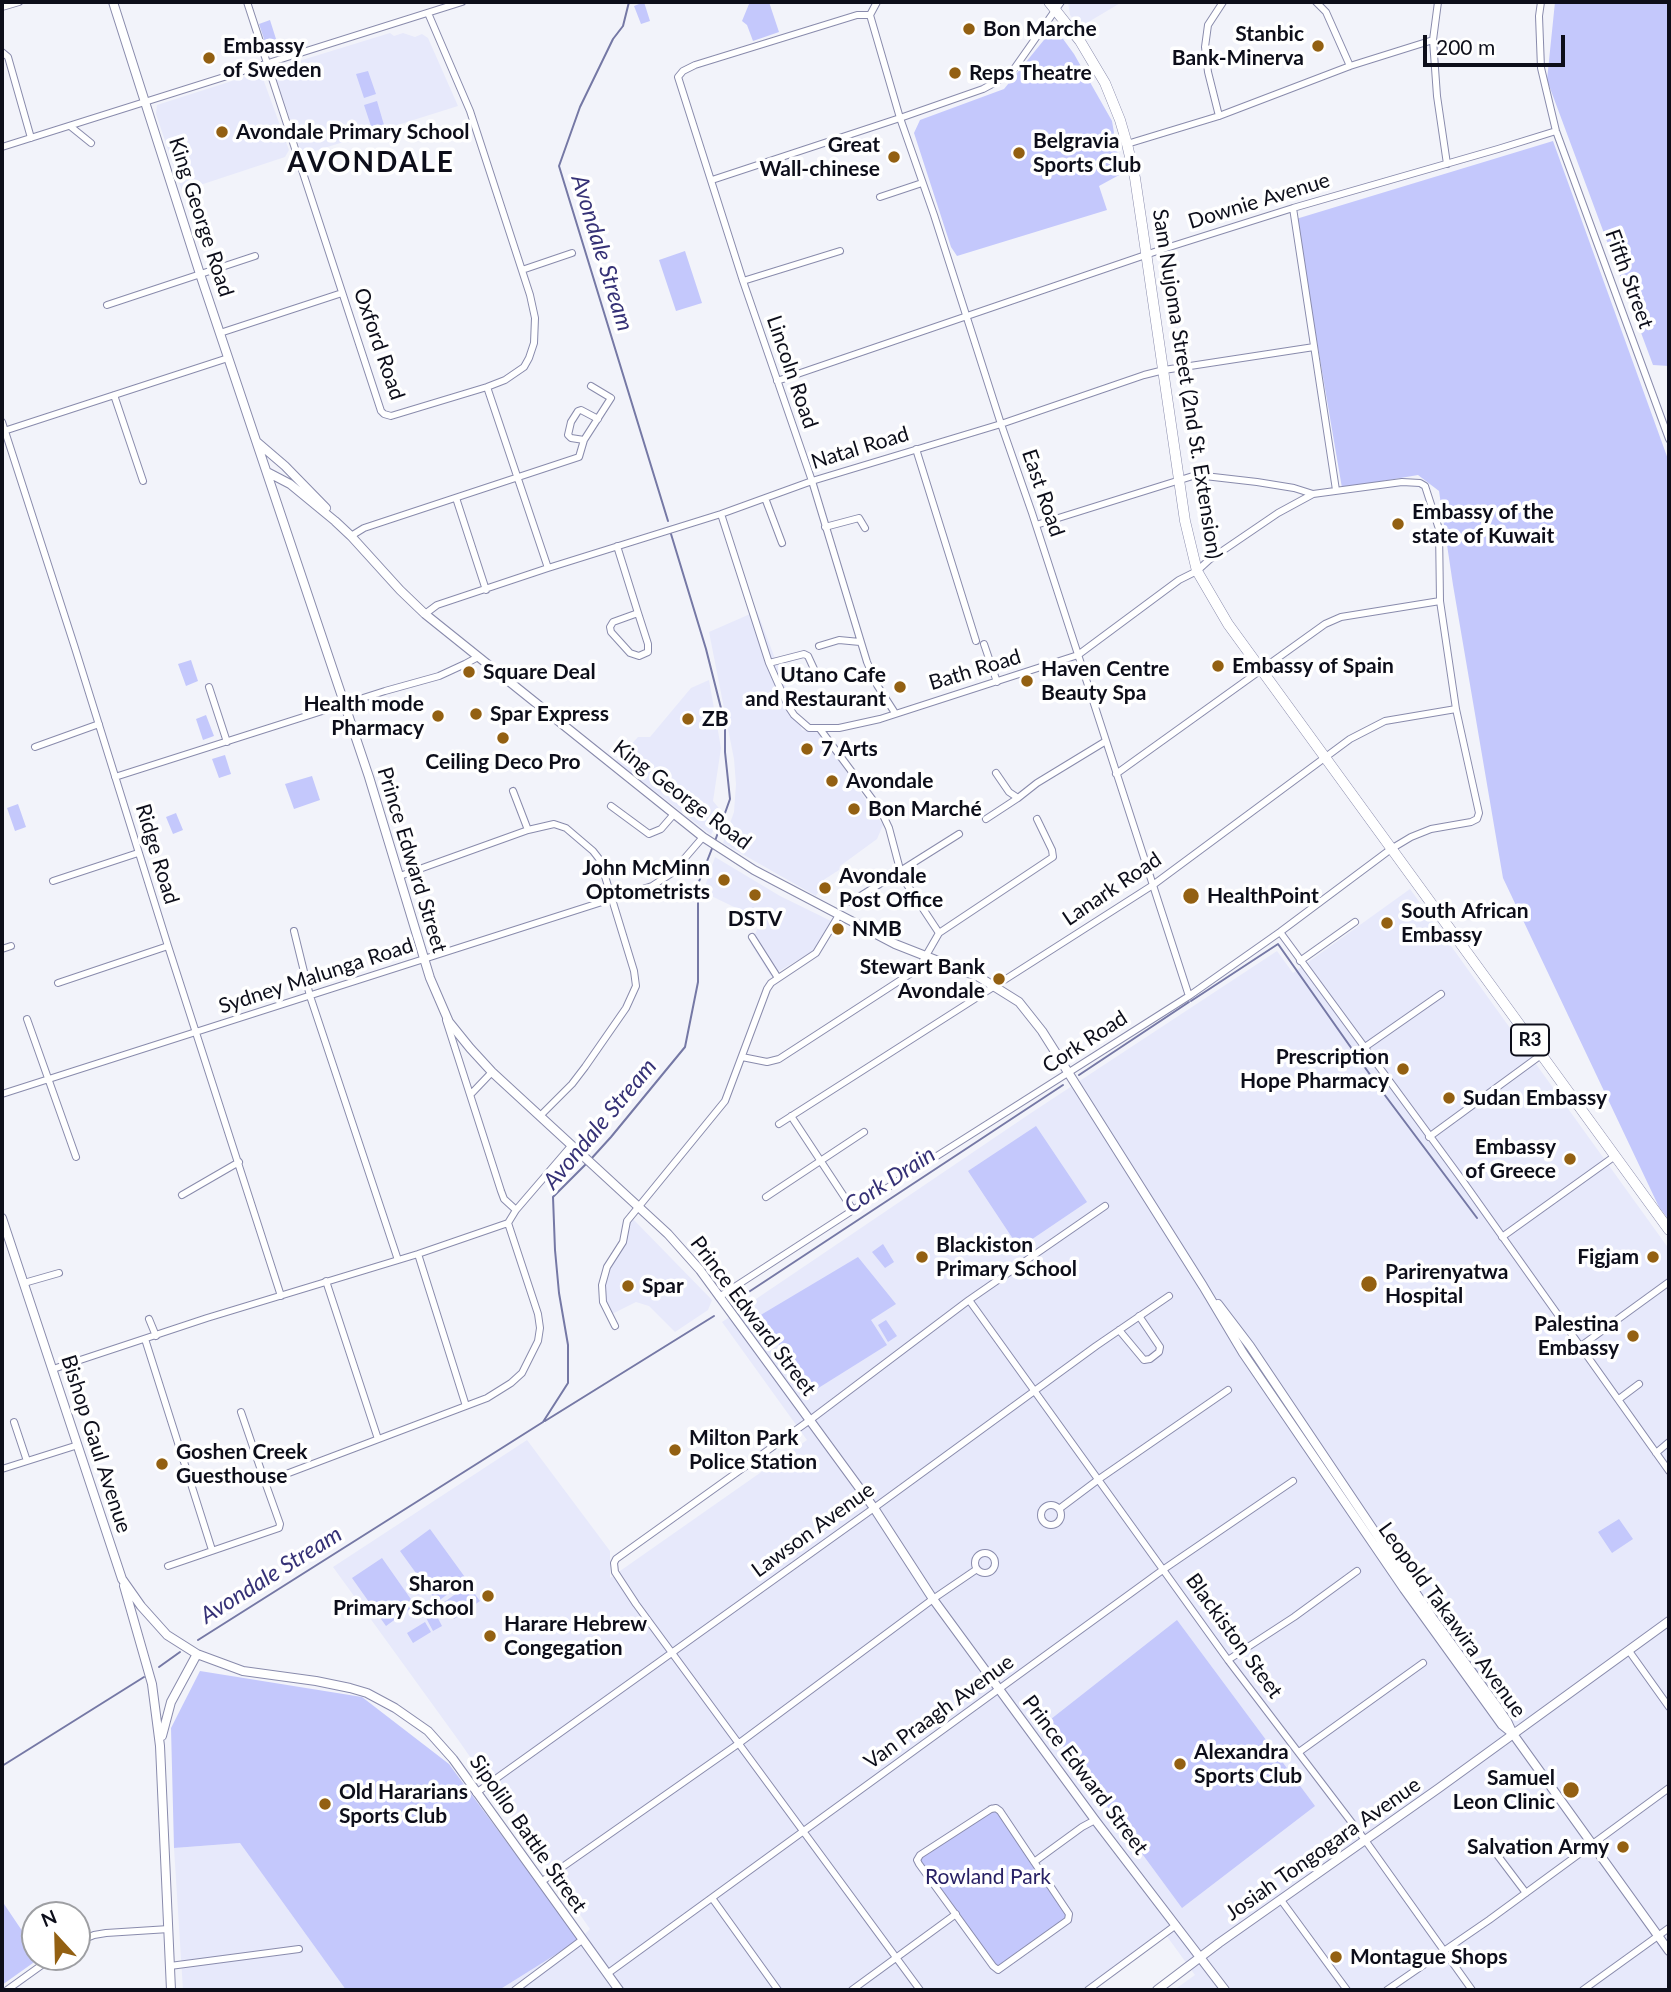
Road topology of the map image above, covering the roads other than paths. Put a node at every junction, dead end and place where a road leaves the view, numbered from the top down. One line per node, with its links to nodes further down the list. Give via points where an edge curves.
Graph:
1 (19, 2): 12 (street)
2 (113, 2): 19 (main road, King George Road)
3 (247, 2): 17 (street, Oxford Road)
4 (462, 2): 10 (street)
5 (877, 2): 14 (street)
6 (1223, 2): 20 (street, via 1208,25 1205,47)
7 (1316, 2): 18 (street, via 1326,12)
8 (1438, 2): 15 (street)
9 (1541, 2): 23 (street, Fifth Street, via 1541,68)
10 (447, 4): 13 (street)
11 (1055, 4): 21 (street, via 1014,69 1002,78); 26 (highway, Sam Nujoma Street (2nd St. Extension) / R3, via 1105,83)
12 (2, 7)
13 (428, 13): 17 (street); 37 (street, via 470,111)
14 (870, 15): 21 (street, East Road); 29 (street, Lincoln Road, via 857,15 683,71 678,77)
15 (1433, 40): 18 (street); 28 (street)
16 (2, 52): 24 (street, via 8,57)
17 (267, 63): 19 (street); 40 (street, Oxford Road)
18 (1350, 66): 20 (street)
19 (145, 103): 22 (street); 38 (main road, King George Road)
20 (1219, 116): 26 (street)
21 (900, 118): 29 (street); 30 (street, East Road)
22 (70, 126): 24 (street); 25 (street)
23 (1556, 131): 28 (street, Downie Avenue); 57 (street, Fifth Street)
24 (31, 138): 27 (street)
25 (91, 143)
26 (1127, 144): 35 (highway, Sam Nujoma Street (2nd St. Extension) / R3)
27 (2, 147)
28 (1447, 164): 32 (street, Downie Avenue)
29 (712, 180): 39 (street, Lincoln Road)
30 (922, 183): 31 (street); 42 (street, East Road)
31 (880, 197)
32 (1293, 208): 35 (street, Downie Avenue); 44 (street)
33 (840, 251): 39 (street)
34 (572, 253): 37 (street)
35 (1147, 255): 42 (street, Downie Avenue); 46 (highway, Sam Nujoma Street (2nd St. Extension) / R3)
36 (255, 256): 38 (street)
37 (522, 270): 49 (street, via 536,318 534,343 524,367)
38 (200, 274): 41 (street); 43 (main road, King George Road)
39 (743, 281): 47 (street, Lincoln Road)
40 (342, 293): 43 (street); 49 (street, Oxford Road, via 384,414 396,415)
41 (107, 305)
42 (965, 317): 47 (street, Downie Avenue); 55 (street, East Road)
43 (220, 333): 45 (main road, King George Road)
44 (1314, 347): 46 (street, Natal Road); 68 (street)
45 (229, 358): 51 (street); 59 (main road, King George Road)
46 (1164, 370): 55 (street, Natal Road); 64 (highway, Sam Nujoma Street (2nd St. Extension) / R3)
47 (777, 381): 66 (street, Lincoln Road)
48 (591, 386): 52 (street)
49 (487, 387): 63 (street)
50 (615, 391): 52 (street)
51 (114, 395): 56 (street); 65 (street)
52 (611, 398): 53 (street)
53 (598, 419): 58 (street); 58 (street, via 578,411 568,436)
54 (2, 422): 56 (street, Ridge Road)
55 (1001, 424): 60 (street, Natal Road); 75 (street, East Road)
56 (4, 431): 101 (street, Ridge Road)
57 (1669, 439)
58 (584, 440): 63 (street, via 579,457)
59 (257, 442): 61 (main road, King George Road); 62 (main road, Prince Edward Street)
60 (916, 449): 66 (street, Natal Road); 87 (street)
61 (285, 466): 62 (main road); 74 (main road, King George Road)
62 (267, 472): 67 (main road, King George Road); 72 (main road, Prince Edward Street)
63 (517, 478): 70 (street); 81 (street)
64 (1179, 479): 69 (street, via 1217,477); 75 (street); 82 (highway, Sam Nujoma Street (2nd St. Extension) / R3)
65 (143, 481)
66 (812, 481): 71 (street, Natal Road); 76 (street, Lincoln Road)
67 (290, 484): 72 (main road); 74 (main road, King George Road)
68 (1336, 490): 69 (street, Bath Road); 84 (street, Bath Road, via 1412,481 1425,486 1439,529)
69 (1313, 494): 82 (street, Bath Road, via 1278,513)
70 (456, 498): 78 (street); 83 (street)
71 (765, 498): 73 (street, Natal Road); 79 (street)
72 (276, 502): 98 (main road, Prince Edward Street)
73 (721, 514): 80 (street, Natal Road); 93 (street)
74 (335, 521): 78 (main road, King George Road)
75 (1036, 525): 91 (street, East Road)
76 (825, 527): 77 (street, via 859,518); 88 (street, Lincoln Road)
77 (865, 528)
78 (351, 536): 86 (main road, King George Road)
79 (782, 543)
80 (617, 546): 81 (street, Natal Road); 85 (street)
81 (548, 568): 83 (street, Natal Road)
82 (1197, 571): 91 (street, Bath Road); 94 (highway, Sam Nujoma Street (2nd St. Extension) / R3)
83 (486, 590): 86 (street, Natal Road)
84 (1440, 601): 94 (street, via 1335,619); 99 (street)
85 (638, 613): 85 (street, via 649,648 639,656 629,653 610,629 613,622)
86 (425, 614): 92 (main road, King George Road)
87 (976, 641)
88 (860, 642): 90 (street, via 839,640); 100 (street, Lincoln Road, via 877,685)
89 (984, 644): 96 (street)
90 (819, 646)
91 (1078, 654): 96 (street, Bath Road); 103 (street, East Road)
92 (478, 657): 98 (street, via 439,676); 113 (main road, King George Road)
93 (769, 663): 95 (street, via 804,654); 102 (street, via 794,715 809,728)
94 (1261, 668): 106 (highway, Sam Nujoma Street (2nd St. Extension) / R3); 108 (street)
95 (814, 669)
96 (997, 682): 100 (street, Bath Road)
97 (209, 687): 104 (street)
98 (344, 704): 104 (street); 122 (main road, Prince Edward Street)
99 (1455, 709): 106 (street, Lanark Road, via 1385,721); 119 (street, Cork Road, via 1477,819 1418,833)
100 (895, 713): 102 (street, Bath Road)
101 (99, 724): 105 (street); 109 (street, Ridge Road)
102 (820, 729): 121 (street, via 884,816)
103 (1106, 741): 108 (street, East Road); 111 (street)
104 (227, 742): 109 (street)
105 (35, 747)
106 (1324, 757): 119 (highway, Sam Nujoma Street (2nd St. Extension) / R3); 124 (street, Lanark Road)
107 (996, 773): 111 (street)
108 (1116, 774): 124 (street, East Road)
109 (115, 778): 120 (street, Ridge Road)
110 (513, 791): 116 (street)
111 (1018, 798): 114 (street)
112 (611, 806): 113 (street, via 649,834 661,829)
113 (674, 814): 118 (main road, King George Road)
114 (986, 819)
115 (1037, 819): 131 (street, via 1053,857)
116 (528, 831): 122 (street); 125 (street, via 554,824 566,828 596,854)
117 (959, 834): 121 (street)
118 (703, 837): 125 (street, Sydney Malunga Road, via 665,879); 127 (main road, King George Road)
119 (1391, 849): 130 (street, Cork Road); 149 (highway, Sam Nujoma Street (2nd St. Extension) / R3)
120 (138, 853): 123 (street); 134 (street, Ridge Road)
121 (900, 871): 126 (street); 131 (street)
122 (400, 876): 137 (main road, Prince Edward Street)
123 (53, 881)
124 (1153, 885): 141 (street, Lanark Road); 144 (street, East Road)
125 (612, 899): 137 (street, Sydney Malunga Road); 156 (street, via 634,971 634,994 572,1084)
126 (851, 902)
127 (839, 915): 136 (main road, King George Road); 139 (street, via 816,953)
128 (1355, 922): 138 (street)
129 (294, 931): 143 (street)
130 (1280, 932): 138 (street); 144 (street, Cork Road)
131 (939, 933): 136 (street)
132 (752, 937): 139 (street)
133 (11, 946): 135 (street)
134 (168, 946): 140 (street); 147 (street, Ridge Road)
135 (2, 949)
136 (925, 957): 141 (main road, King George Road); 150 (street, via 908,976 779,1059 767,1062)
137 (424, 960): 143 (street, Sydney Malunga Road); 145 (main road, Prince Edward Street)
138 (1300, 961): 148 (street)
139 (778, 978): 150 (street, via 767,989)
140 (58, 983)
141 (995, 986): 152 (main road, King George Road, via 1033,1018); 157 (street, Lanark Road)
142 (1441, 995): 148 (street)
143 (310, 996): 147 (street, Sydney Malunga Road); 177 (street)
144 (1189, 996): 152 (street, Cork Road)
145 (442, 1008): 151 (main road, Prince Edward Street); 155 (street)
146 (27, 1019): 153 (street)
147 (196, 1032): 153 (street, Sydney Malunga Road); 165 (street, Ridge Road)
148 (1365, 1047): 160 (street)
149 (1541, 1055): 160 (street); 162 (highway, Sam Nujoma Street (2nd St. Extension) / R3)
150 (742, 1057): 169 (street, via 725,1101)
151 (492, 1072): 155 (street); 156 (main road, Prince Edward Street)
152 (1068, 1073): 171 (street, Cork Road); 229 (main road, Leopold Takawira Avenue, via 1243,1353 1404,1589)
153 (47, 1079): 154 (street, Sydney Malunga Road); 163 (street)
154 (2, 1094)
155 (471, 1094): 170 (street, via 500,1191)
156 (540, 1116): 161 (main road, Prince Edward Street)
157 (791, 1116): 158 (street, Lanark Road); 164 (street)
158 (779, 1124)
159 (864, 1132): 164 (street)
160 (1429, 1137): 175 (street)
161 (571, 1146): 169 (main road, Prince Edward Street); 170 (street)
162 (1615, 1156): 174 (highway, Sam Nujoma Street (2nd St. Extension) / R3); 175 (street)
163 (76, 1157)
164 (821, 1161): 167 (street); 171 (street)
165 (239, 1162): 166 (street); 182 (street, Ridge Road)
166 (182, 1195)
167 (766, 1197)
168 (1105, 1206): 185 (street)
169 (639, 1207): 184 (main road, Prince Edward Street, via 690,1258); 188 (street, via 627,1221 623,1242 602,1285 603,1302)
170 (516, 1210): 173 (street)
171 (853, 1210): 184 (street, Cork Road)
172 (2, 1217): 181 (main road, Bishop Gaul Avenue)
173 (508, 1223): 176 (street); 198 (street, via 538,1314 538,1340 522,1373 487,1398)
174 (1669, 1230)
175 (1502, 1237): 192 (street)
176 (418, 1254): 177 (street); 198 (street)
177 (398, 1260): 179 (street)
178 (59, 1273): 181 (street)
179 (326, 1281): 182 (street); 202 (street)
180 (1669, 1282): 192 (street)
181 (24, 1283): 193 (main road, Bishop Gaul Avenue)
182 (281, 1296): 190 (street)
183 (1169, 1296): 186 (street, Lawson Avenue)
184 (719, 1297): 200 (main road, Prince Edward Street)
185 (969, 1300): 195 (street, Blackiston Steet); 200 (street)
186 (1139, 1316): 189 (street, Lawson Avenue); 189 (street, via 1160,1347 1150,1359 1144,1360)
187 (149, 1318): 190 (street)
188 (615, 1326)
189 (1119, 1330): 195 (street, Lawson Avenue)
190 (156, 1336): 191 (street)
191 (145, 1339): 193 (street); 214 (street)
192 (1581, 1346): 197 (street)
193 (53, 1369): 204 (main road, Bishop Gaul Avenue)
194 (1639, 1384): 197 (street)
195 (1035, 1390): 209 (street, Blackiston Steet); 212 (street, Lawson Avenue)
196 (1228, 1390): 209 (street)
197 (1619, 1399): 205 (street)
198 (466, 1406): 202 (street)
199 (241, 1412): 211 (street)
200 (810, 1420): 212 (main road, Prince Edward Street); 223 (street, via 616,1559 615,1572)
201 (14, 1422): 206 (street)
202 (378, 1439): 211 (street)
203 (1669, 1442): 205 (street)
204 (78, 1445): 206 (street); 219 (main road, Bishop Gaul Avenue)
205 (1656, 1453): 208 (street)
206 (27, 1461): 207 (street)
207 (2, 1469)
208 (1669, 1471)
209 (1099, 1479): 213 (street); 217 (street, Blackiston Steet)
210 (1293, 1481): 217 (street, Van Praagh Avenue)
211 (265, 1482): 214 (street, via 279,1528)
212 (874, 1508): 220 (main road, Prince Edward Street); 223 (street, Lawson Avenue)
213 (1059, 1510)
214 (212, 1550): 215 (street)
215 (168, 1566)
216 (977, 1569): 220 (street)
217 (1164, 1569): 225 (street, Blackiston Steet); 227 (street, Van Praagh Avenue)
218 (1357, 1571): 225 (street)
219 (122, 1579): 224 (main road, Bishop Gaul Avenue, via 167,1634); 231 (main road, via 152,1684)
220 (933, 1599): 227 (main road, Prince Edward Street); 230 (street)
221 (1669, 1621): 222 (main road, Josiah Tongogara Avenue)
222 (1629, 1651): 228 (street); 229 (main road, Josiah Tongogara Avenue)
223 (672, 1653): 230 (street); 234 (street, Lawson Avenue)
224 (197, 1654): 231 (main road, via 172,1702); 234 (main road, Sipolilo Battle Street, via 243,1671 332,1683 382,1700 428,1731)
225 (1228, 1660): 232 (street, Blackiston Steet)
226 (1423, 1663): 232 (street)
227 (1000, 1689): 235 (main road, Prince Edward Street); 236 (street, Van Praagh Avenue)
228 (1669, 1707)
229 (1513, 1734): 237 (main road, Josiah Tongogara Avenue); 238 (main road, Leopold Takawira Avenue)
230 (738, 1744): 236 (street); 241 (street)
231 (160, 1746): 248 (main road)
232 (1299, 1752): 237 (street, Blackiston Steet)
233 (1669, 1788): 238 (street)
234 (477, 1793): 241 (main road, Sipolilo Battle Street)
235 (1096, 1820): 240 (street); 246 (main road, Prince Edward Street)
236 (804, 1831): 243 (street, Van Praagh Avenue); 255 (street)
237 (1365, 1840): 244 (main road, Josiah Tongogara Avenue); 254 (street, Blackiston Steet)
238 (1593, 1843): 242 (street); 250 (main road, Leopold Takawira Avenue)
239 (1495, 1852): 242 (street)
240 (1034, 1862): 245 (street, via 1070,1917 1001,1969 993,1966); 245 (street, via 996,1808 920,1855 919,1864)
241 (541, 1882): 251 (main road, Sipolilo Battle Street)
242 (1526, 1893): 254 (street)
243 (712, 1898): 259 (street, Van Praagh Avenue); 264 (street)
244 (1282, 1900): 256 (main road, Josiah Tongogara Avenue); 270 (street)
245 (956, 1914): 255 (street)
246 (1176, 1925): 256 (main road, Prince Edward Street); 267 (street)
247 (1669, 1928): 250 (street)
248 (169, 1929): 249 (street); 257 (main road)
249 (91, 1936)
250 (1658, 1936): 253 (main road, Leopold Takawira Avenue); 273 (street)
251 (582, 1940): 259 (main road, Sipolilo Battle Street); 262 (street)
252 (299, 1949): 257 (street)
253 (1669, 1951)
254 (1444, 1952): 271 (street); 272 (street, Blackiston Steet)
255 (896, 1957): 265 (street); 266 (street)
256 (1201, 1958): 268 (main road, Josiah Tongogara Avenue); 269 (main road, Prince Edward Street)
257 (170, 1966): 261 (main road)
258 (34, 1971): 260 (street)
259 (607, 1974): 263 (main road, Sipolilo Battle Street)
260 (8, 1990)
261 (171, 1990)
262 (515, 1990)
263 (619, 1990)
264 (778, 1990)
265 (852, 1990)
266 (920, 1990)
267 (1088, 1990)
268 (1157, 1990)
269 (1224, 1990)
270 (1347, 1990)
271 (1387, 1990)
272 (1472, 1990)
273 (1583, 1990)

